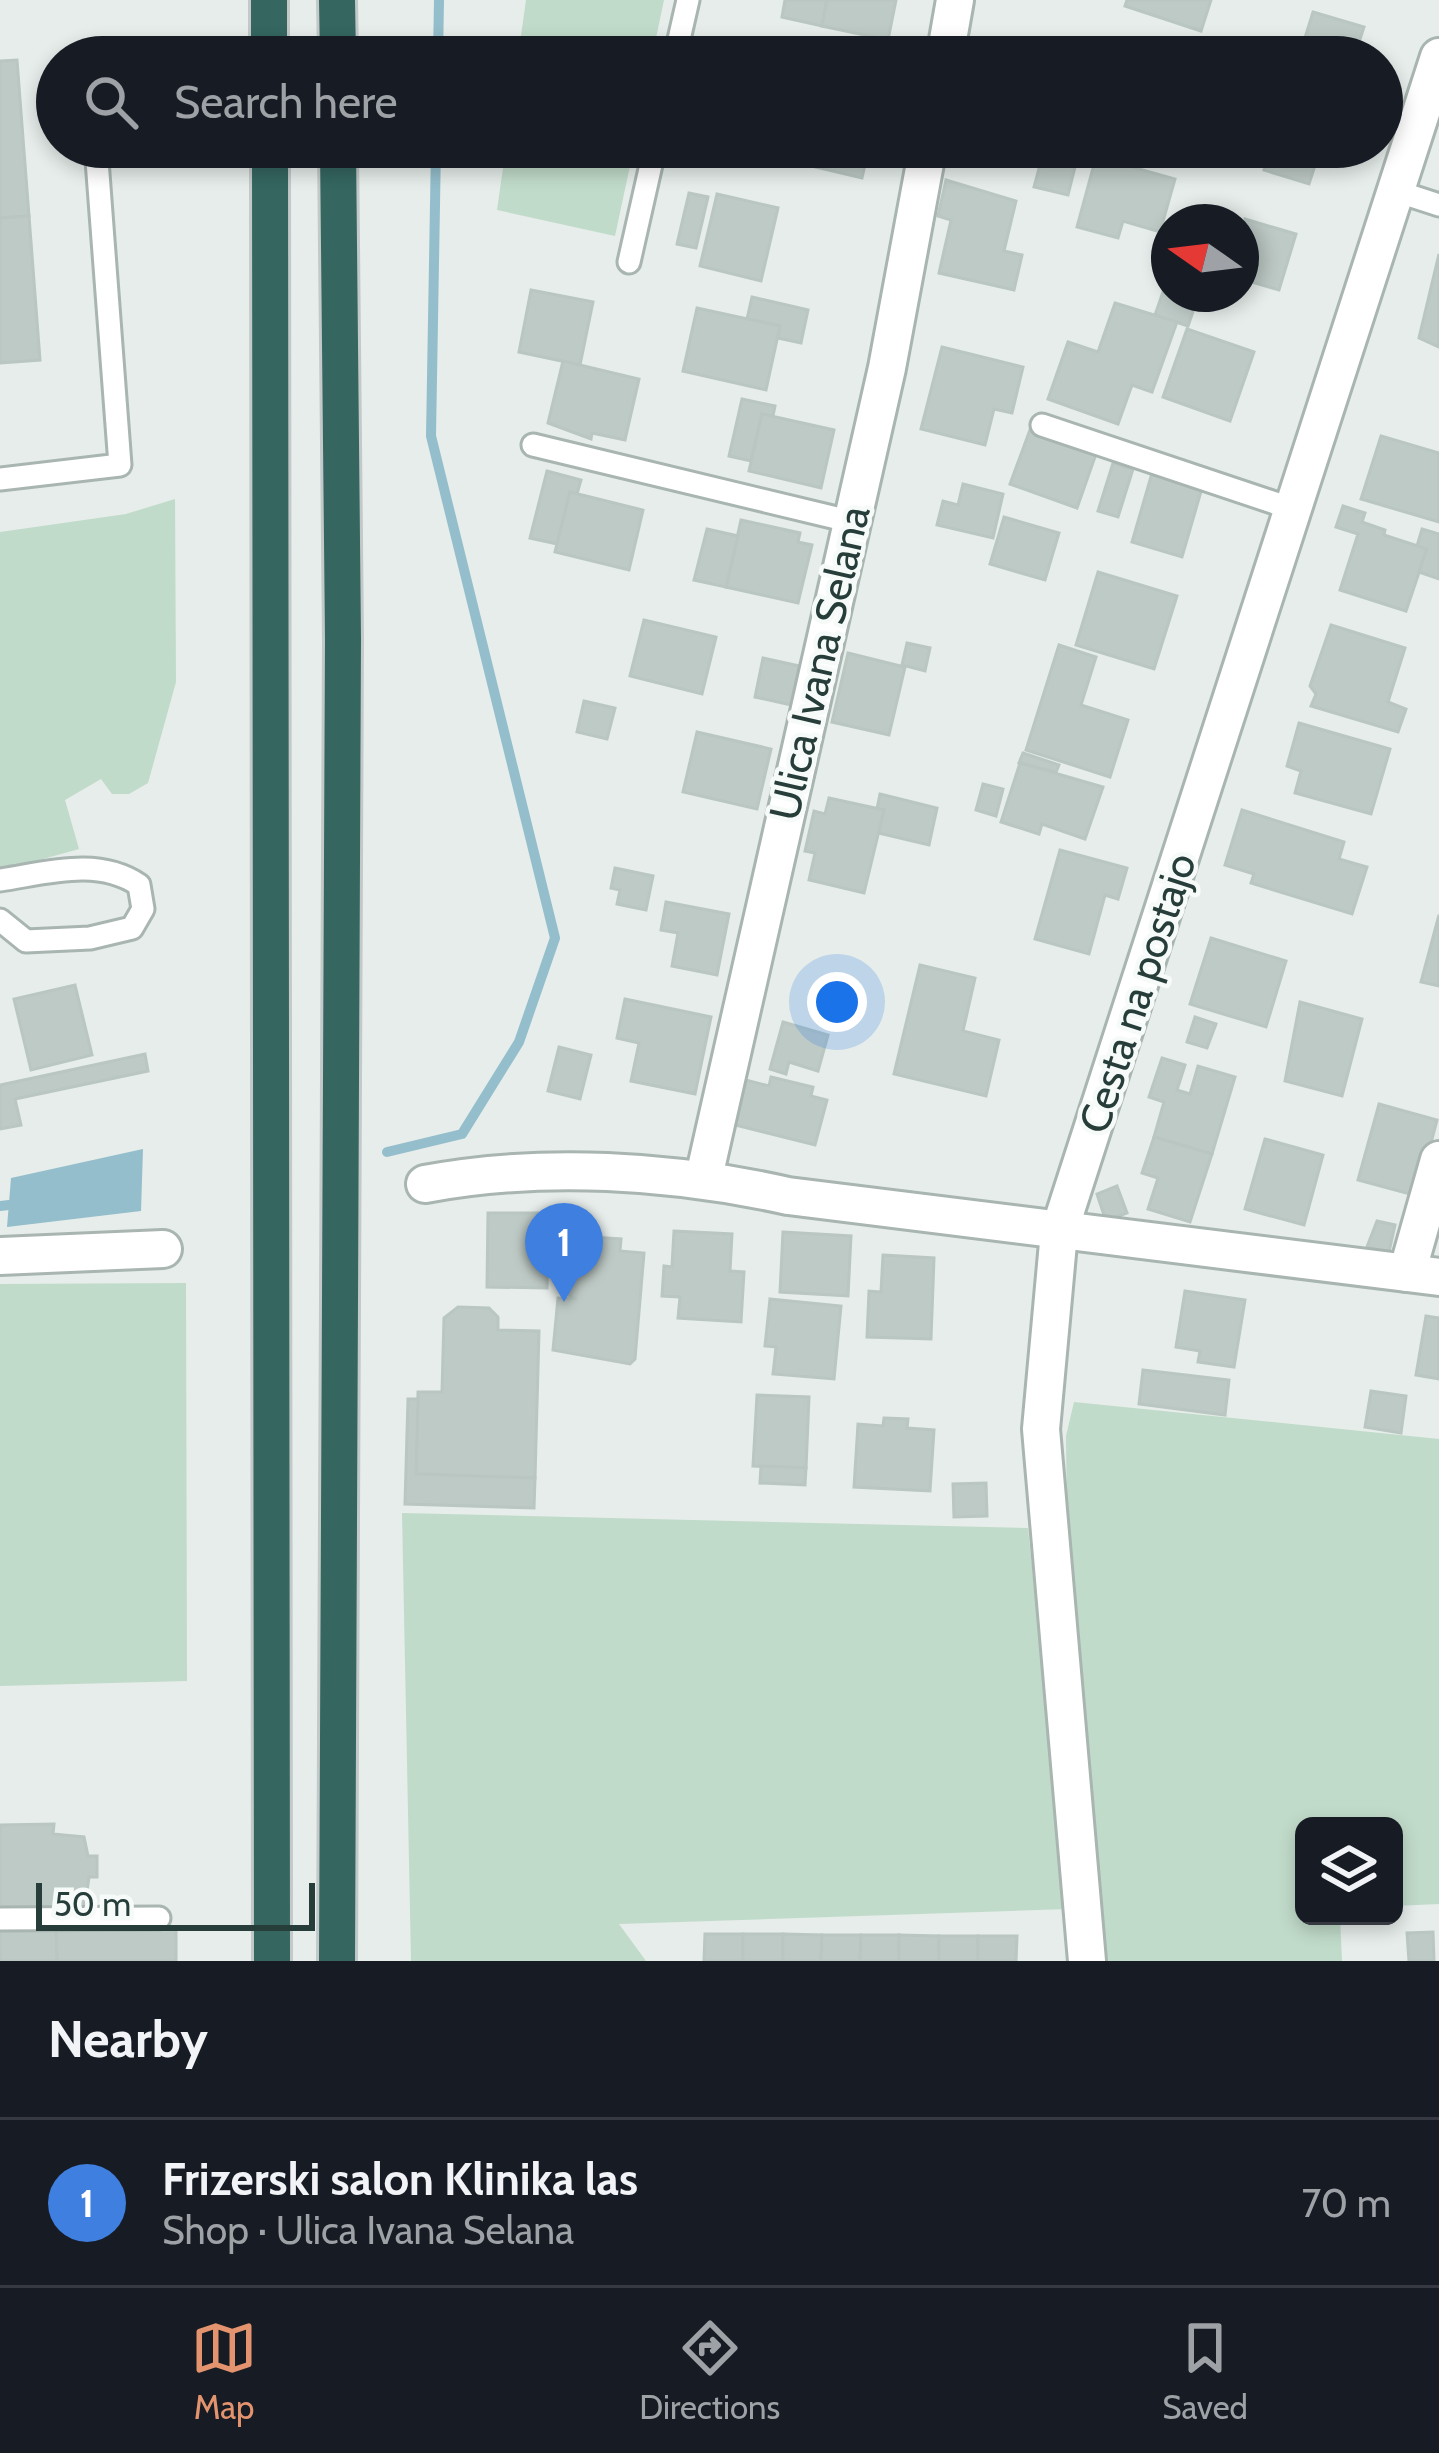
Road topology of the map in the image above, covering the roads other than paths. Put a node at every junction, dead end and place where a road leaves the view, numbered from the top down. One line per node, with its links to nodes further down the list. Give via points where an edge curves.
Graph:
1 (269, 0): 5 (highway)
2 (337, 0): 6 (highway)
3 (688, 0): 7 (lane)
4 (955, 0): 8 (street)
5 (269, 36)
6 (338, 36)
7 (680, 36)
8 (949, 36)
9 (1439, 57): 15 (street, Cesta na postajo)
10 (99, 168): 20 (lane, via 120,464)
11 (269, 168): 34 (highway)
12 (338, 168): 35 (highway)
13 (650, 168): 17 (lane)
14 (924, 168): 22 (street, Ulica Ivana Selana)
15 (1396, 190): 16 (lane); 21 (street, Cesta na postajo)
16 (1439, 205)
17 (629, 262)
18 (1042, 425): 21 (lane)
19 (533, 445): 22 (lane)
20 (0, 479)
21 (1293, 508): 28 (street, Cesta na postajo)
22 (849, 521): 26 (street, Ulica Ivana Selana)
23 (0, 880): 24 (lane, via 118,871 139,885 143,909 132,928 90,938 26,941)
24 (0, 920)
25 (1439, 1160): 31 (street)
26 (704, 1177): 27 (street, via 485,1173); 28 (street)
27 (425, 1184)
28 (1059, 1232): 31 (street); 36 (street, Cesta na postajo, via 1041,1429)
29 (164, 1249): 30 (street)
30 (0, 1256)
31 (1423, 1275)
32 (159, 1918): 33 (lane)
33 (0, 1919)
34 (272, 1961)
35 (338, 1961)
36 (1087, 1961)

